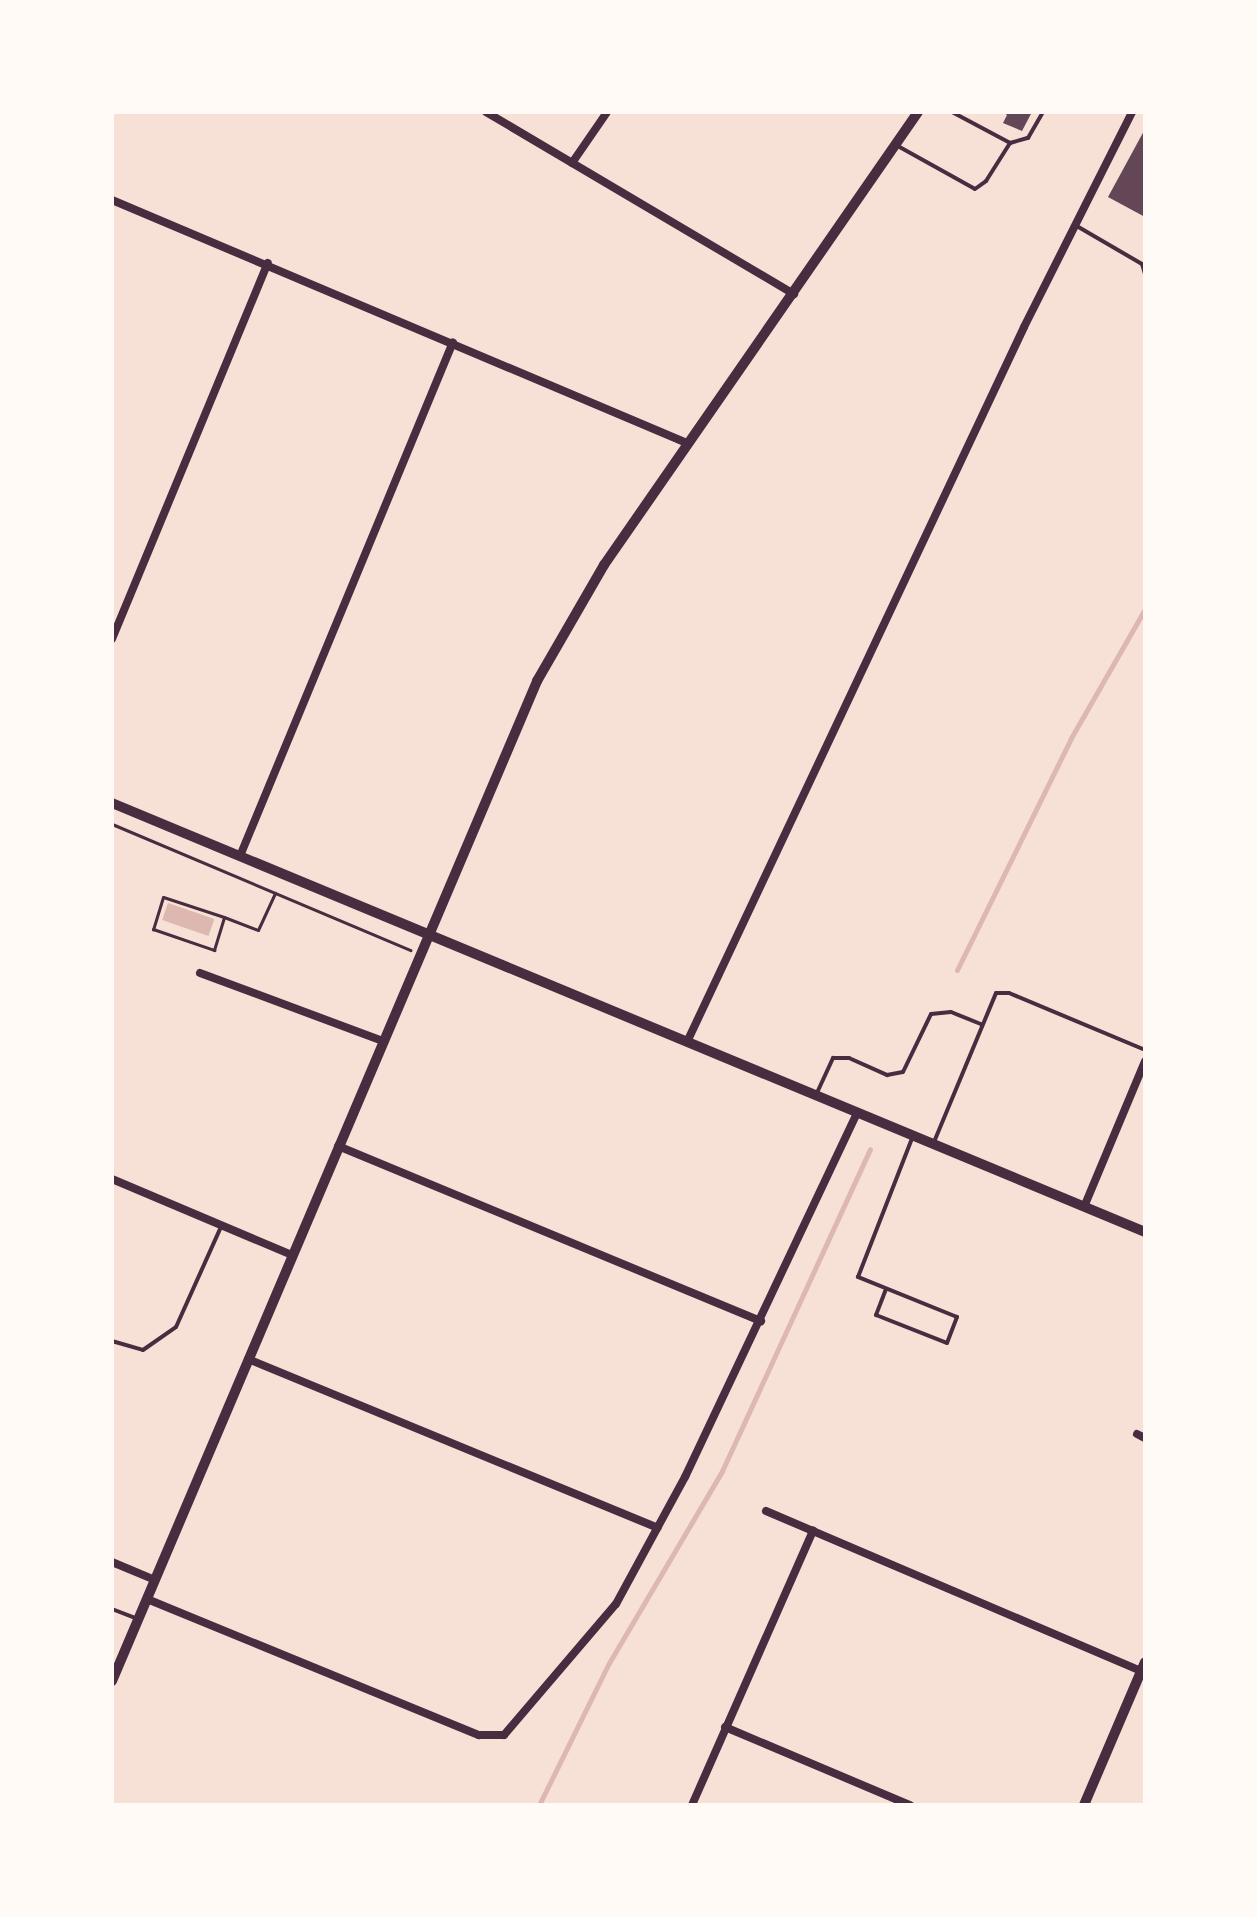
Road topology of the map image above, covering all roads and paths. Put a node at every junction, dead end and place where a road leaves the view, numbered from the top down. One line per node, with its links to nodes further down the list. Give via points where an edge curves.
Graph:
1 (486, 112): 9 (street)
2 (607, 112): 9 (street)
3 (918, 112): 8 (street)
4 (952, 112): 7 (lane)
5 (1043, 112): 7 (lane, via 1028,138)
6 (1132, 112): 11 (street)
7 (1010, 143): 8 (lane, via 975,189)
8 (895, 145): 15 (street)
9 (572, 163): 15 (street)
10 (112, 200): 12 (street)
11 (1075, 225): 13 (lane); 29 (street)
12 (268, 263): 16 (street); 18 (street)
13 (1144, 263): 14 (lane)
14 (1145, 274)
15 (794, 294): 17 (street)
16 (453, 342): 17 (street); 21 (street)
17 (689, 444): 24 (street, via 561,635)
18 (112, 639)
19 (112, 803): 21 (street)
20 (112, 824): 22 (path)
21 (240, 856): 24 (street)
22 (275, 893): 23 (path, via 258,930); 25 (path)
23 (224, 917): 23 (path, via 214,950 153,929 163,897)
24 (429, 935): 25 (street); 29 (street)
25 (420, 955): 28 (street)
26 (200, 973): 28 (street)
27 (981, 1024): 30 (lane, via 996,993 1009,993); 32 (lane, via 951,1012 931,1014 903,1072 887,1075 849,1058 833,1058); 35 (lane)
28 (383, 1041): 36 (street)
29 (687, 1042): 32 (street)
30 (1145, 1050)
31 (1145, 1061): 38 (street)
32 (815, 1096): 33 (street)
33 (857, 1113): 34 (street); 43 (street)
34 (913, 1136): 35 (street); 42 (lane, via 858,1277)
35 (933, 1144): 38 (street)
36 (338, 1146): 41 (street); 43 (street)
37 (112, 1179): 39 (street)
38 (1084, 1207): 40 (street)
39 (221, 1225): 41 (street); 45 (lane, via 176,1327 143,1350)
40 (1145, 1232)
41 (292, 1255): 46 (street)
42 (886, 1289): 42 (lane, via 876,1315 947,1343 957,1317)
43 (761, 1321): 48 (street)
44 (112, 1327): 45 (lane)
45 (112, 1340)
46 (248, 1359): 48 (street); 51 (street)
47 (766, 1511): 49 (street)
48 (658, 1528): 52 (street, via 616,1604 513,1729 495,1737)
49 (813, 1531): 55 (street); 57 (street)
50 (112, 1562): 51 (street)
51 (155, 1580): 52 (street)
52 (147, 1599): 54 (street)
53 (112, 1609): 54 (lane)
54 (138, 1619): 56 (street)
55 (1143, 1666): 60 (street)
56 (112, 1681)
57 (725, 1727): 58 (street); 59 (street)
58 (692, 1805)
59 (910, 1805)
60 (1084, 1805)

